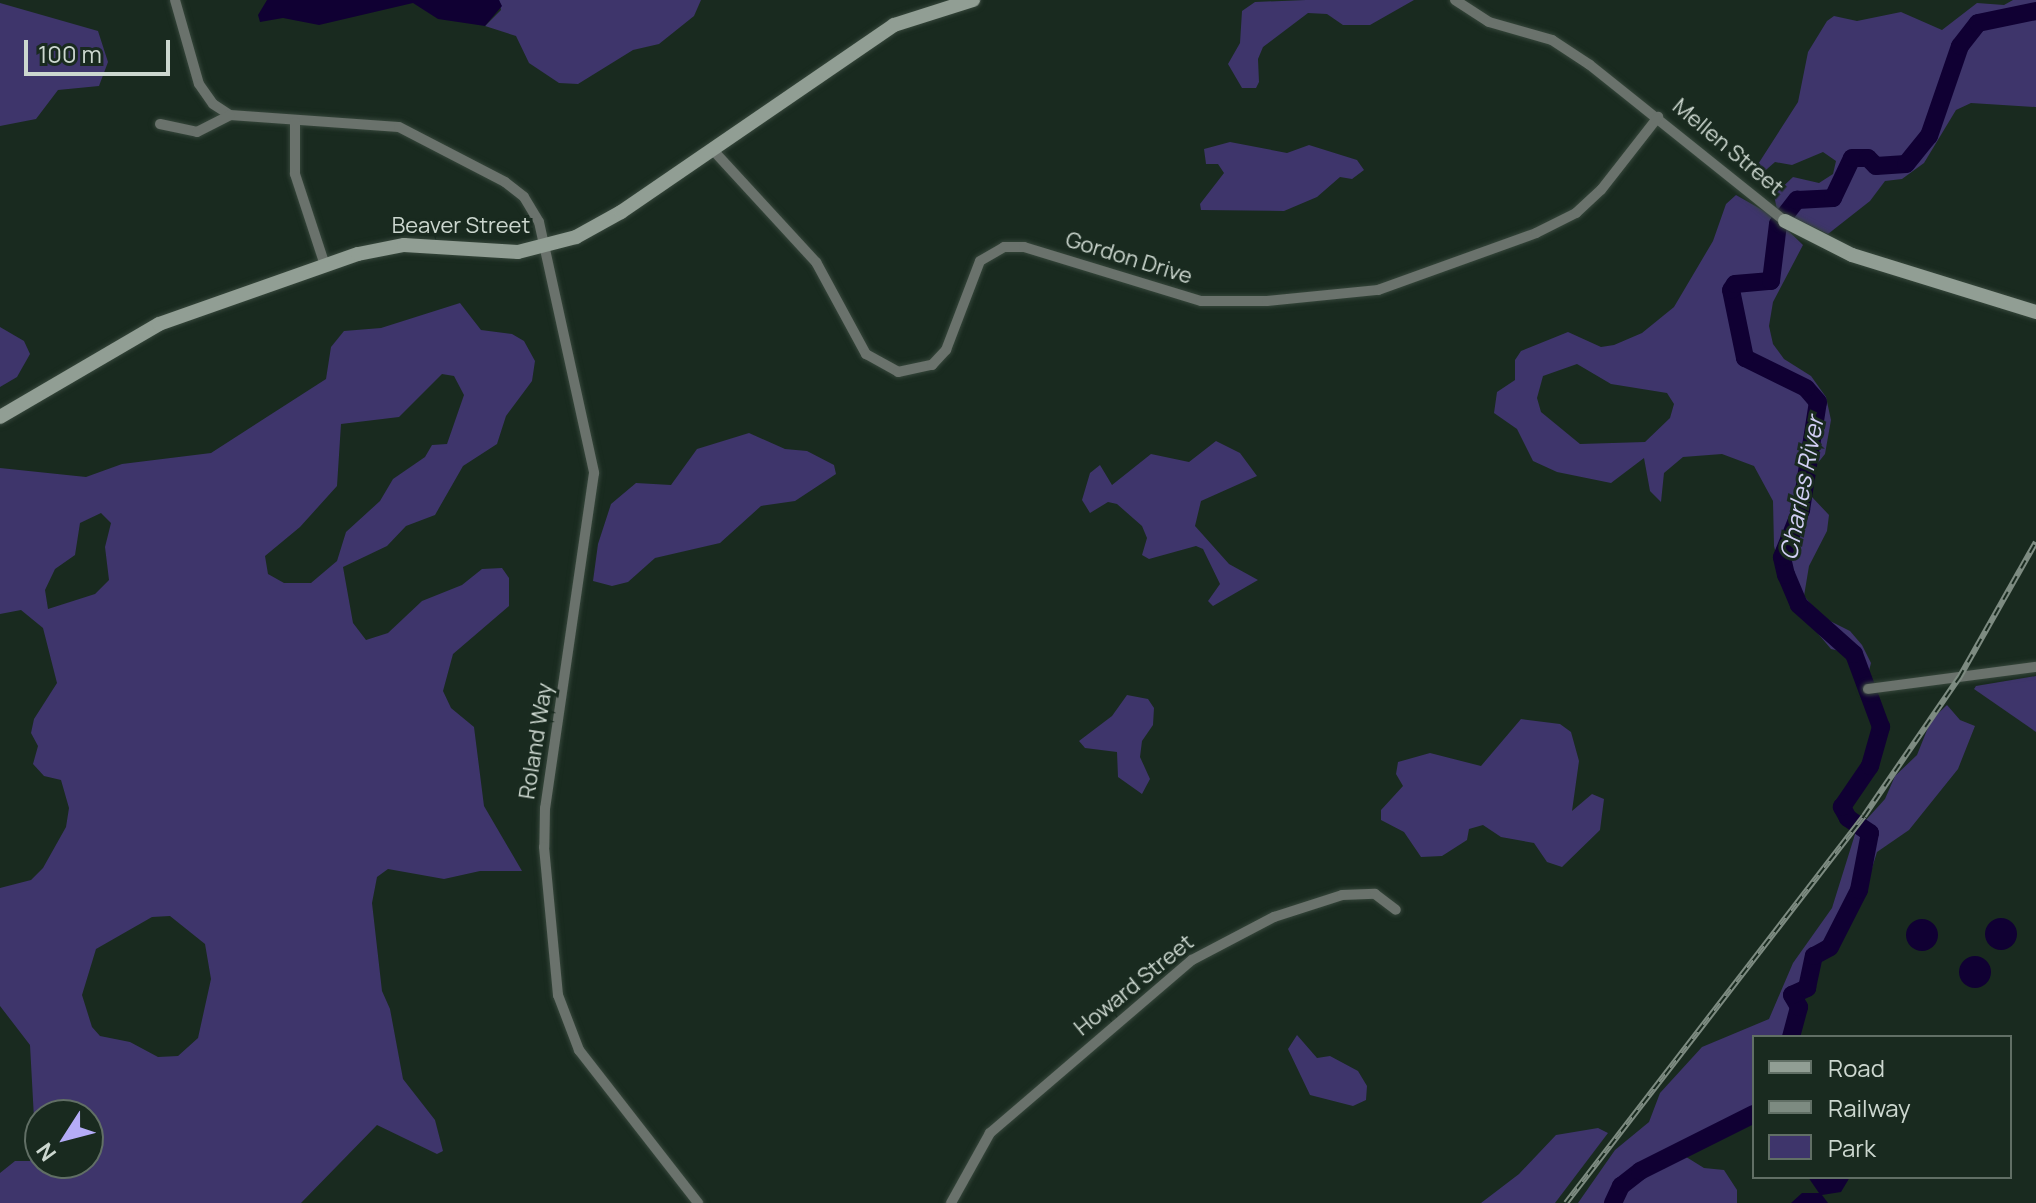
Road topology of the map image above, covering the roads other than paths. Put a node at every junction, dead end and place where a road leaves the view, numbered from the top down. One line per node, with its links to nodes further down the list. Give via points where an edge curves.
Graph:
1 (175, 0): 4 (street, via 199,84 213,104)
2 (973, 0): 8 (street, Beaver Street, via 894,25)
3 (1455, 0): 5 (street, Mellen Street, via 1489,22 1552,40)
4 (230, 115): 6 (street, Roland Way); 7 (street, via 197,132)
5 (1658, 117): 8 (street, Gordon Drive, via 1601,190 1576,213 1536,233 1378,290 1267,301 1201,301 1024,247 1004,247 980,261 946,350 932,365 898,372 866,354 816,262); 9 (street, Mellen Street, via 1714,170)
6 (295, 122): 10 (street, Roland Way, via 399,127 524,197); 11 (street, via 295,174)
7 (160, 124)
8 (712, 149): 10 (street, Beaver Street, via 621,212)
9 (1781, 219): 12 (street, Mellen Street, via 1852,255)
10 (546, 247): 11 (street, Beaver Street, via 499,253 404,245); 17 (street, Roland Way, via 594,473 545,808 558,995 579,1050)
11 (325, 265): 13 (street, Beaver Street, via 159,324)
12 (2036, 312)
13 (0, 417)
14 (2036, 667): 15 (street)
15 (1868, 689)
16 (1396, 910): 18 (street, Howard Street, via 1375,894 1342,895 1274,917 1192,960 1005,1118 977,1150)
17 (698, 1203)
18 (951, 1203)

